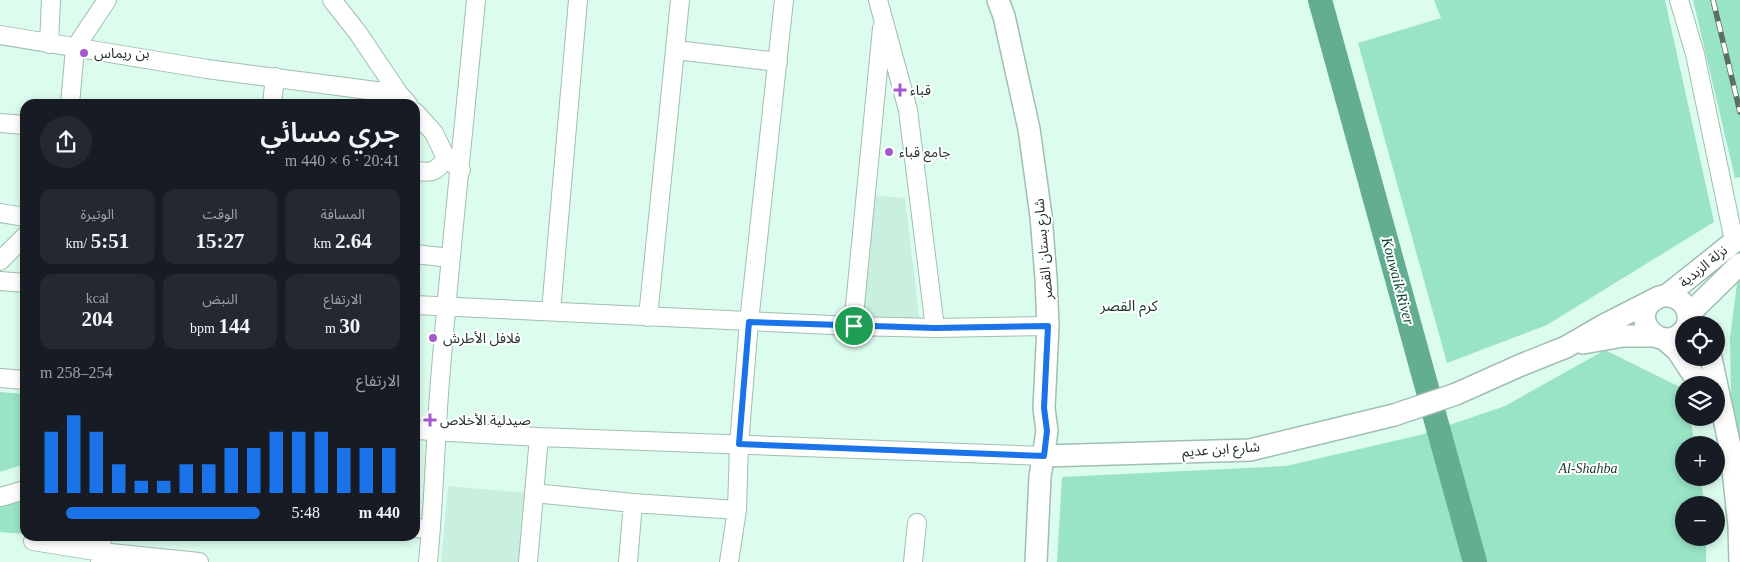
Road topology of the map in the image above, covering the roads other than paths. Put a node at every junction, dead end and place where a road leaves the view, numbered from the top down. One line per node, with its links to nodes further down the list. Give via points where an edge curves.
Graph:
1 (52, 0): 12 (street)
2 (107, 0): 13 (street)
3 (332, 0): 19 (street)
4 (476, 0): 24 (street)
5 (578, 0): 39 (street)
6 (680, 0): 14 (street)
7 (784, 0): 15 (street)
8 (998, 0): 45 (main road, شارع بستان القصر, via 1030,129 1041,216)
9 (1679, 0): 28 (street, via 1695,54)
10 (880, 8): 44 (street); 46 (street, via 908,110)
11 (0, 35): 12 (street)
12 (49, 44): 13 (street)
13 (75, 48): 16 (street); 17 (street)
14 (676, 50): 15 (street); 40 (street)
15 (778, 62): 43 (street)
16 (274, 77): 18 (street); 19 (street)
17 (70, 99)
18 (272, 99)
19 (403, 99)
20 (420, 118): 23 (street, via 434,133)
21 (0, 123): 22 (street)
22 (20, 125)
23 (446, 158): 24 (street); 25 (street, via 439,169)
24 (461, 170): 31 (street)
25 (420, 171)
26 (0, 213): 27 (street)
27 (20, 216)
28 (1737, 239): 36 (main road, نزلة الزبدية)
29 (20, 241): 32 (street)
30 (420, 255): 31 (street)
31 (450, 258): 38 (street)
32 (0, 261)
33 (1740, 264): 42 (main road, نزلة الزبدية)
34 (0, 281): 35 (street)
35 (20, 283)
36 (1662, 297): 41 (main road, via 1678,299 1687,309); 48 (main road, via 1648,306 1646,312 1647,326); 49 (main road)
37 (420, 305): 38 (street)
38 (446, 305): 39 (street); 56 (street)
39 (551, 311): 40 (street)
40 (648, 316): 43 (street)
41 (1688, 316)
42 (1695, 316)
43 (749, 322): 44 (street); 58 (street)
44 (854, 326): 46 (street)
45 (1048, 326): 46 (street); 59 (main road, شارع بستان القصر)
46 (935, 328)
47 (1675, 337): 48 (main road)
48 (1660, 338): 49 (main road, via 1615,337); 51 (main road, via 1677,350)
49 (1566, 347): 59 (main road, شارع ابن عديم, via 1456,394 1394,415 1250,450)
50 (1713, 366): 77 (main road, via 1731,451)
51 (1694, 376)
52 (0, 378): 53 (street)
53 (20, 380)
54 (1714, 426): 76 (main road, via 1721,457)
55 (420, 430): 56 (street)
56 (436, 431): 57 (street); 66 (street)
57 (539, 436): 58 (street); 61 (street)
58 (739, 444): 59 (street); 64 (street)
59 (1044, 456): 75 (main road, شارع بستان القصر)
60 (20, 491): 62 (street)
61 (534, 493): 63 (street); 71 (street)
62 (0, 497)
63 (633, 503): 64 (street); 72 (street)
64 (737, 510): 73 (street)
65 (917, 523): 74 (street)
66 (423, 529): 70 (street)
67 (33, 541): 68 (street)
68 (101, 550): 69 (street)
69 (199, 562)
70 (428, 562)
71 (528, 562)
72 (628, 562)
73 (729, 562)
74 (913, 562)
75 (1036, 562)
76 (1730, 562)
77 (1740, 562)

